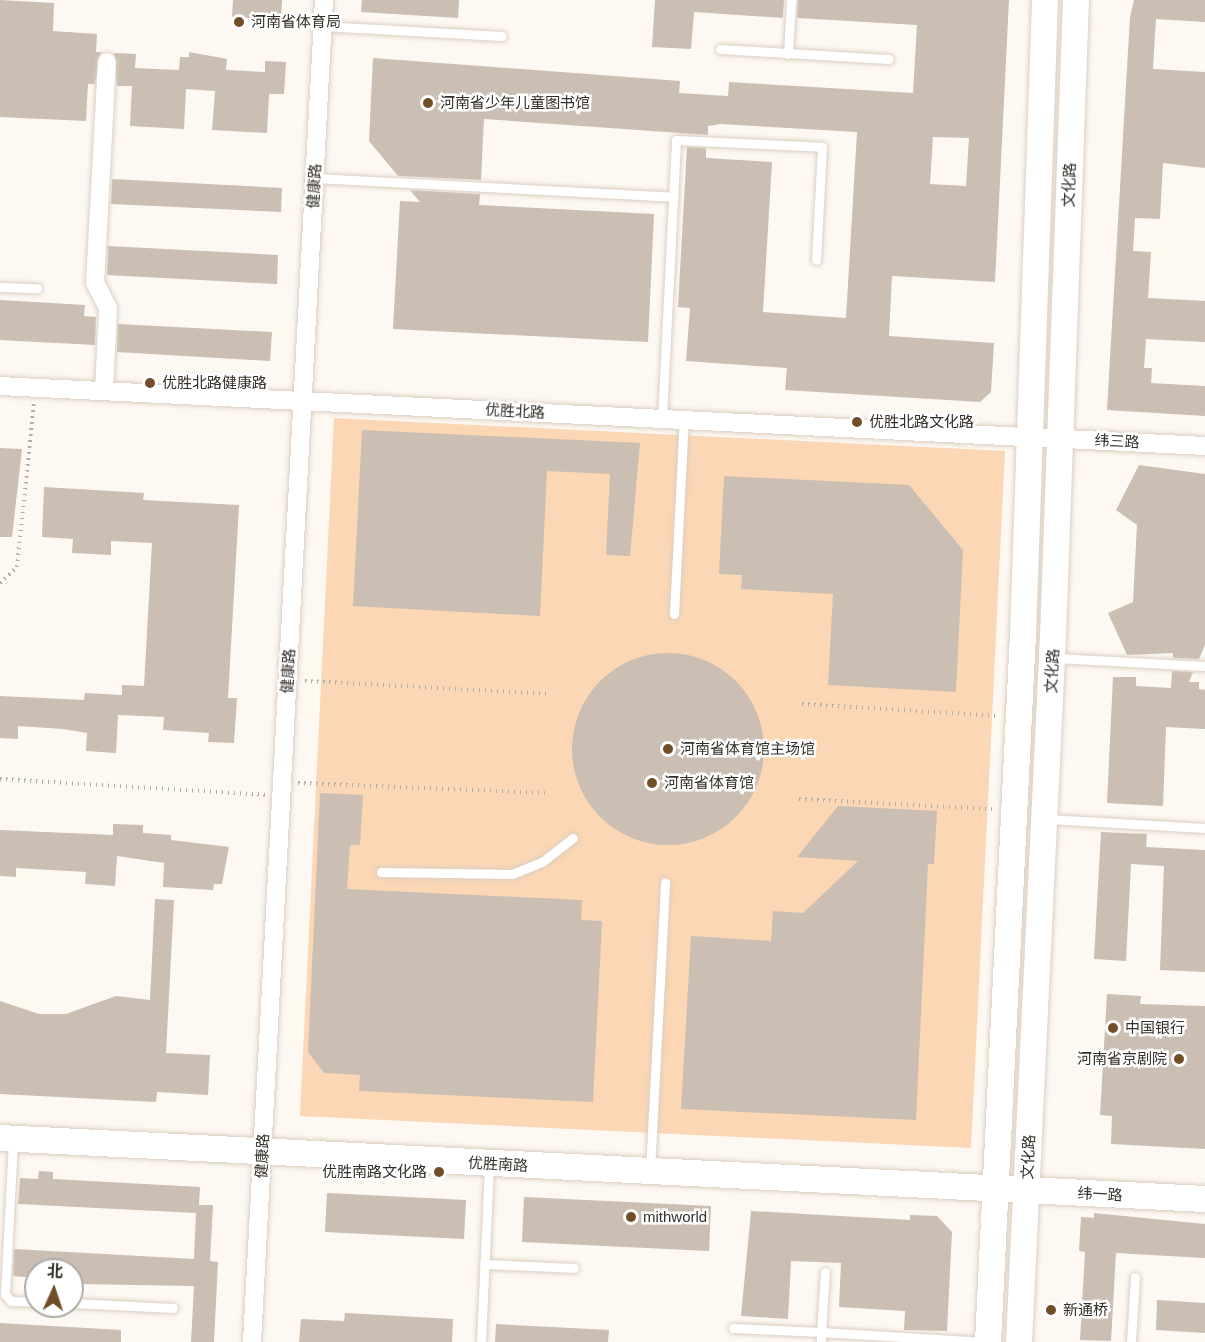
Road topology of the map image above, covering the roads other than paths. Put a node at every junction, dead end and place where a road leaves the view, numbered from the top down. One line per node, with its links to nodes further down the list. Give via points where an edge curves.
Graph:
1 (324, 0): 5 (street, 健康路)
2 (791, 0): 8 (lane)
3 (1045, 0): 21 (main road, 文化路)
4 (1076, 0): 22 (main road, 文化路)
5 (322, 26): 6 (lane); 11 (street, 健康路)
6 (502, 36)
7 (720, 50): 8 (lane)
8 (788, 54): 9 (lane)
9 (889, 59)
10 (107, 62): 17 (street, via 95,283 108,308)
11 (314, 178): 12 (lane); 18 (street, 健康路)
12 (673, 197): 13 (lane, via 676,140 822,147); 19 (lane)
13 (816, 260)
14 (0, 286): 15 (lane)
15 (37, 288)
16 (0, 387): 17 (street, 优胜北路)
17 (104, 391): 18 (street, 优胜北路)
18 (302, 400): 19 (street, 优胜北路); 33 (street, 健康路)
19 (662, 418): 20 (street, 优胜北路)
20 (684, 420): 21 (street, 优胜北路); 24 (lane)
21 (1030, 437): 22 (street, 纬三路); 36 (main road, 文化路)
22 (1060, 439): 23 (street, 纬三路); 25 (main road, 文化路)
23 (1205, 446)
24 (674, 614)
25 (1052, 658): 26 (lane); 27 (main road, 文化路)
26 (1205, 666)
27 (1044, 819): 28 (lane); 37 (main road, 文化路)
28 (1205, 828)
29 (573, 838): 30 (lane, via 542,862 512,874)
30 (381, 872)
31 (665, 882): 35 (lane)
32 (7, 1138): 33 (main road, 优胜南路); 43 (lane, via 4,1294 11,1301)
33 (262, 1151): 34 (main road, 优胜南路); 49 (street, 健康路)
34 (489, 1163): 35 (main road, 优胜南路); 39 (lane)
35 (650, 1171): 36 (main road, 优胜南路)
36 (996, 1188): 37 (main road, 纬一路); 52 (main road, 文化路)
37 (1026, 1190): 38 (main road, 纬一路); 53 (main road, 文化路)
38 (1205, 1199)
39 (484, 1264): 40 (lane); 50 (lane)
40 (574, 1268)
41 (825, 1272): 48 (lane)
42 (1135, 1277): 54 (lane)
43 (24, 1302)
44 (84, 1304): 45 (lane)
45 (173, 1308)
46 (733, 1328): 47 (lane)
47 (778, 1330): 48 (lane); 51 (lane)
48 (821, 1337): 52 (lane)
49 (252, 1342)
50 (481, 1342)
51 (778, 1342)
52 (988, 1342)
53 (1019, 1342)
54 (1131, 1342)

